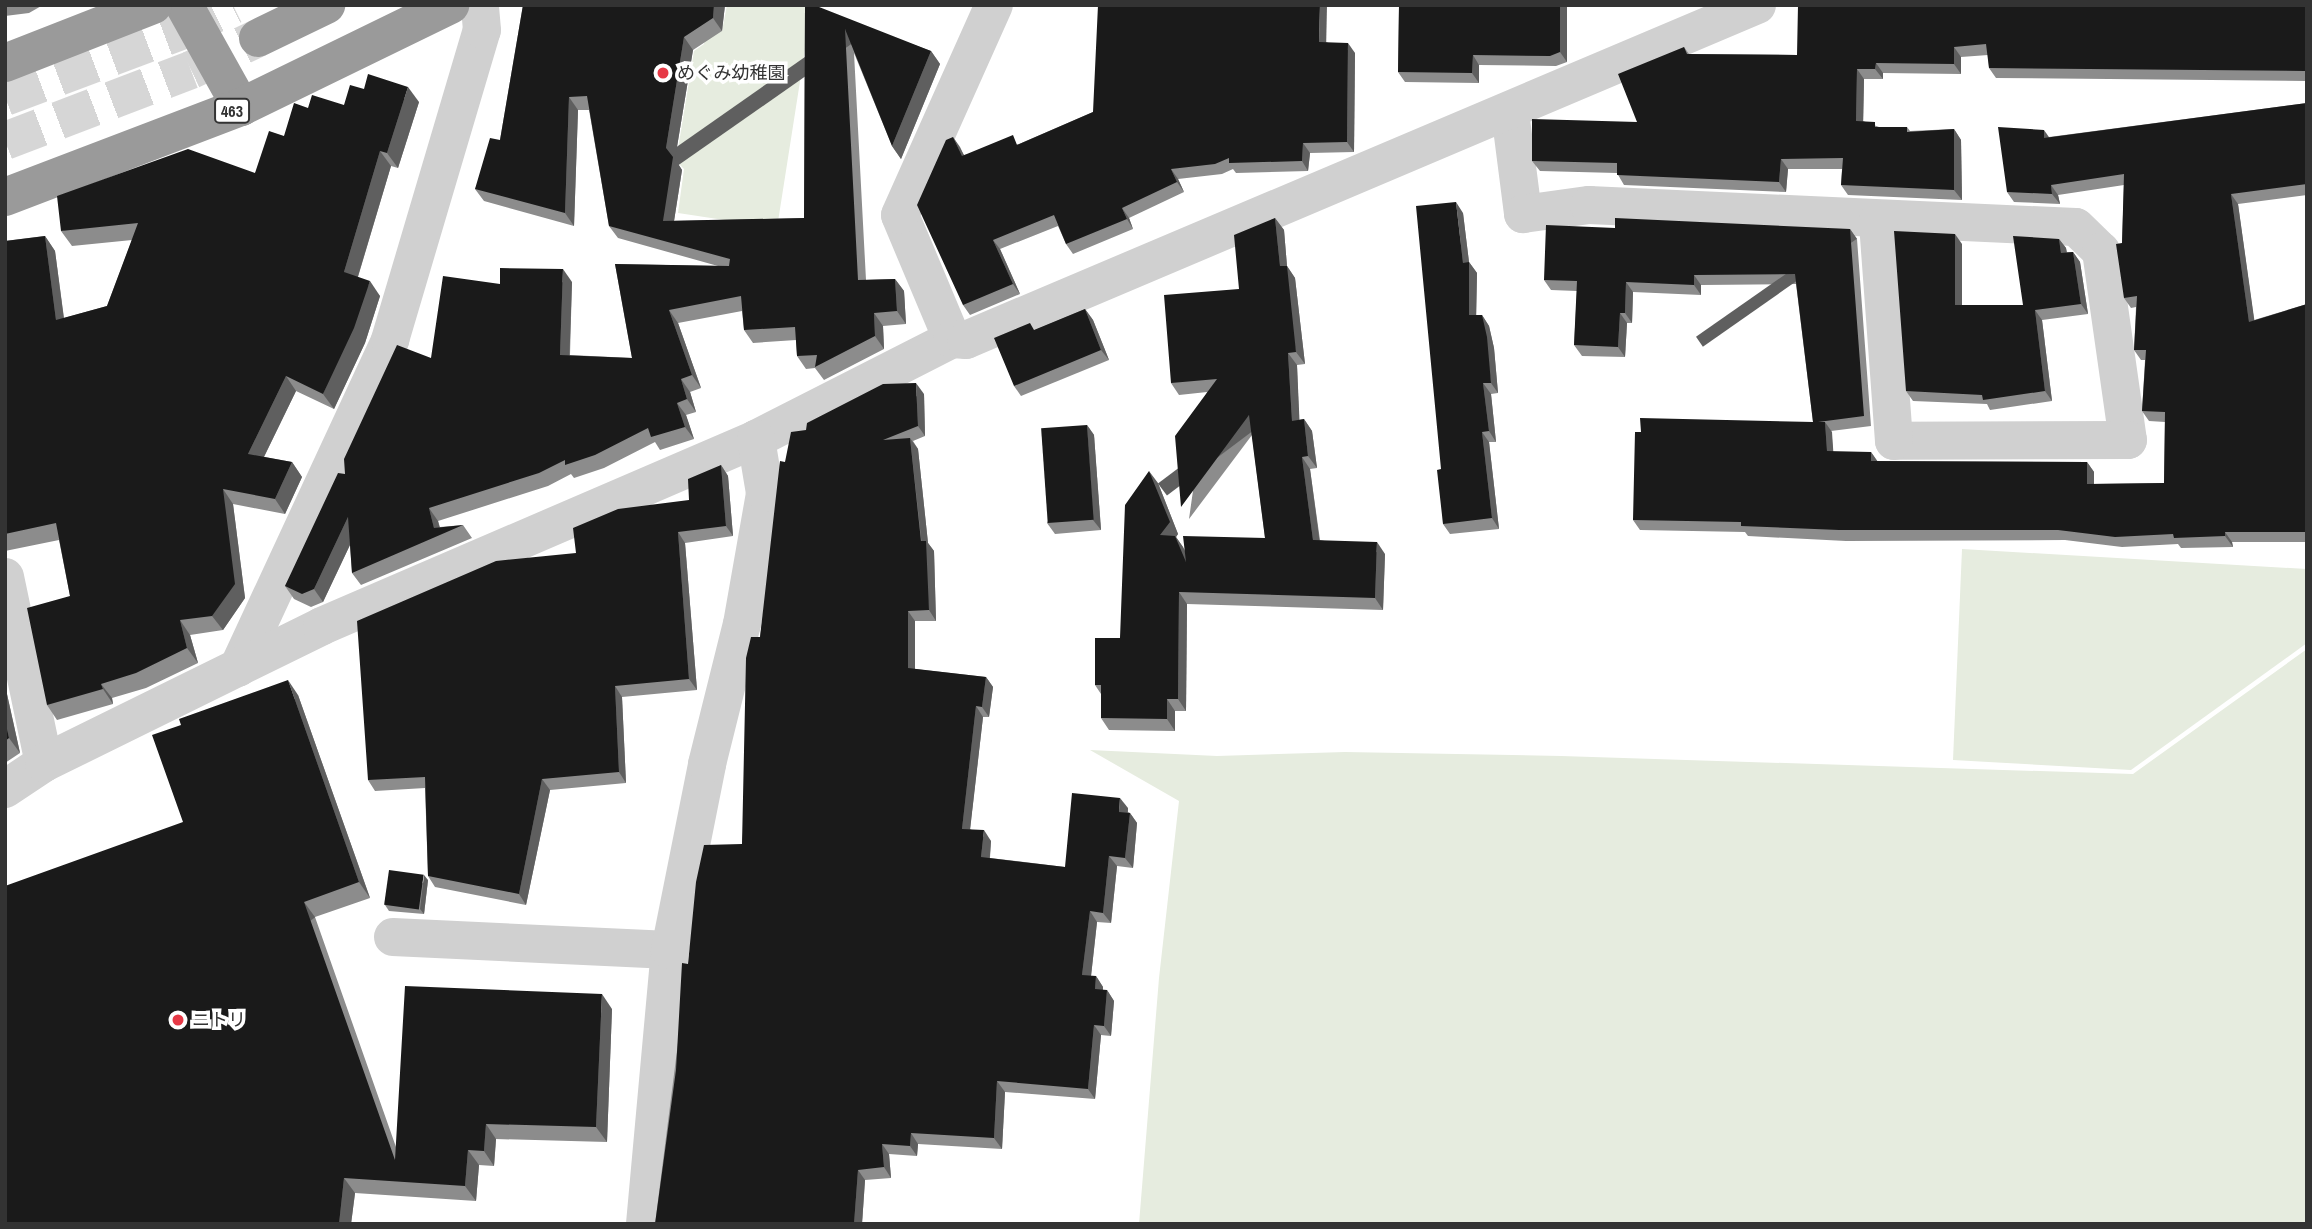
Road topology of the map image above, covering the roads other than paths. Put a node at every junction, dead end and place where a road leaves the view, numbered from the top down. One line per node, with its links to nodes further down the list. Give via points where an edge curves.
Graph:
1 (153, 5): 9 (highway)
2 (184, 5): 10 (highway)
3 (326, 5): 8 (highway)
4 (450, 5): 10 (highway, 463)
5 (480, 5): 17 (street, via 482,30 390,340)
6 (994, 5): 14 (street, via 900,215)
7 (1757, 5): 11 (street)
8 (258, 38)
9 (5, 63)
10 (241, 107): 12 (highway, 463, via 157,143)
11 (1510, 112): 13 (street, via 1523,214 1589,205); 14 (street, via 966,340)
12 (5, 197)
13 (1878, 221): 13 (street, via 2076,227 2101,251 2128,439 1894,441)
14 (951, 339): 15 (street)
15 (756, 439): 17 (street, via 364,606); 21 (street, via 765,493 742,624 707,764)
16 (5, 577): 18 (street)
17 (238, 668): 18 (street)
18 (44, 763): 19 (street)
19 (5, 789)
20 (393, 937): 21 (street)
21 (670, 950): 22 (street)
22 (645, 1224)

